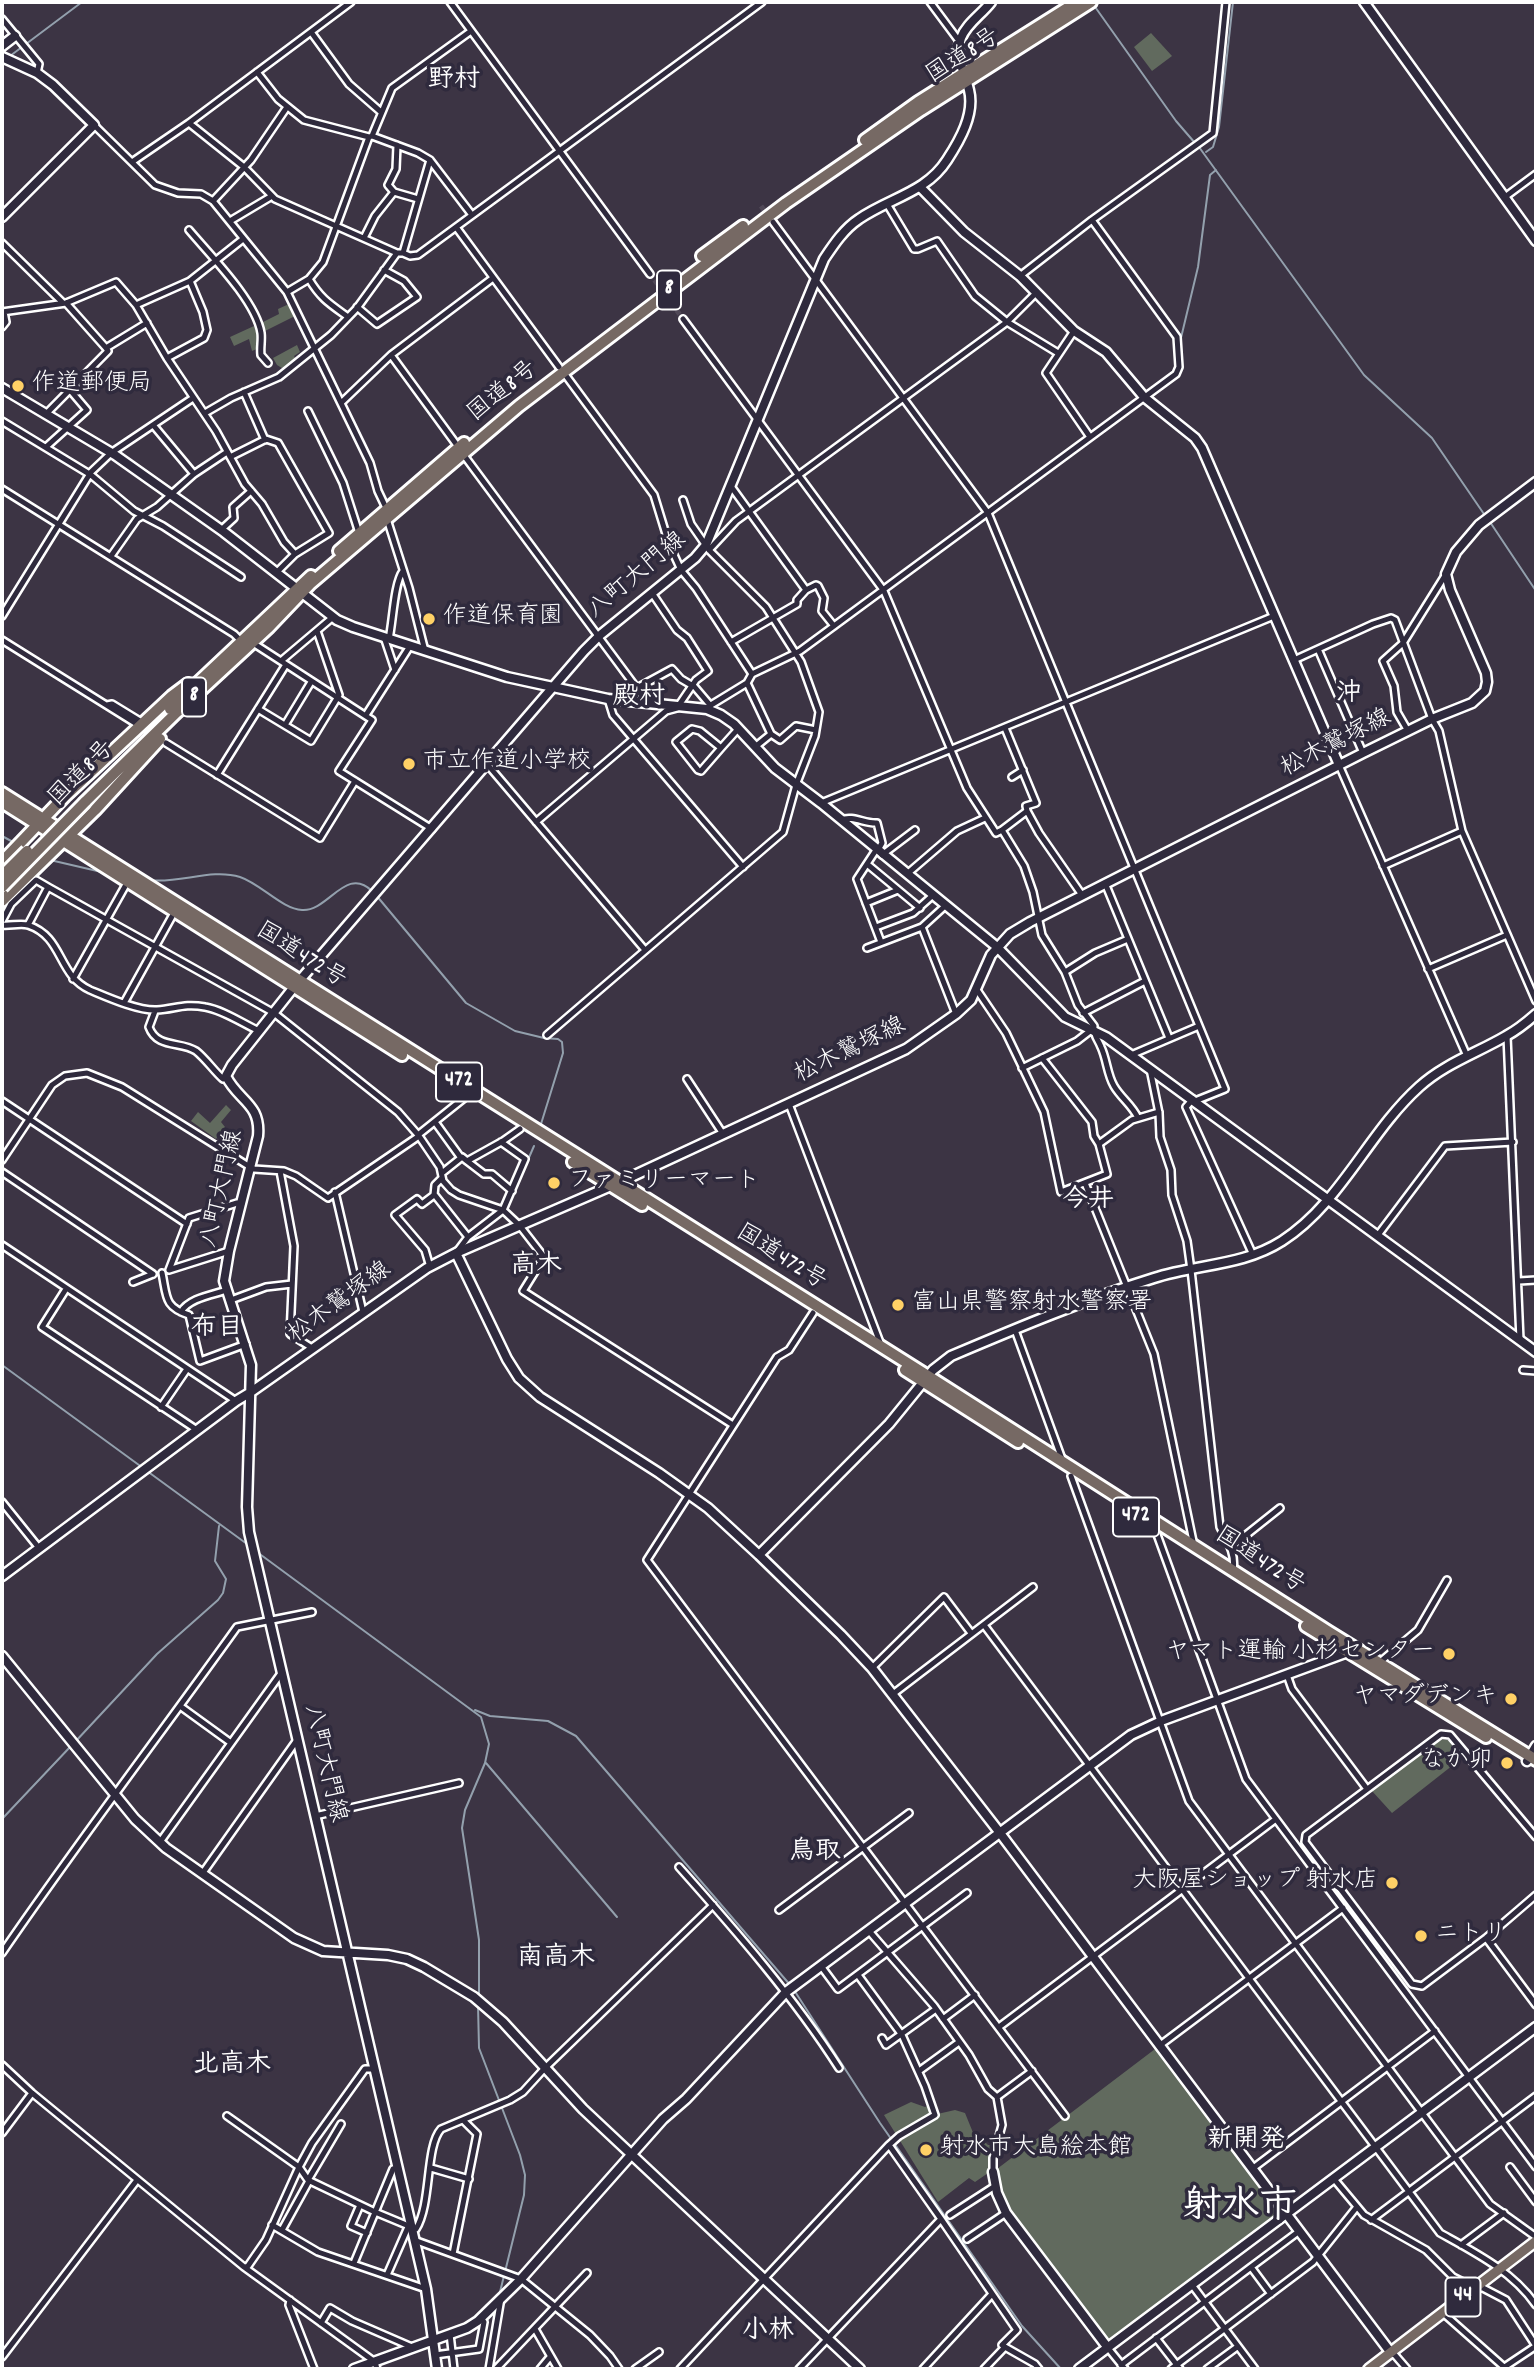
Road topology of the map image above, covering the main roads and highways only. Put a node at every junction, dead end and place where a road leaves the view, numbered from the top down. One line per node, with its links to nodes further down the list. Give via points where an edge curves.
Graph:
1 (1084, 3): 2 (highway, 国道8号 / 8, via 965,78 786,202 561,369)
2 (387, 514): 3 (highway, 国道8号 / 8); 3 (highway, 国道8号 / 8, via 359,533)
3 (299, 591): 4 (highway, 国道8号 / 8)
4 (246, 642): 5 (highway, 国道8号 / 8); 6 (highway, 国道8号 / 8)
5 (211, 670): 8 (highway, 国道8号 / 8); 12 (highway, 8, via 139,723)
6 (208, 685): 8 (highway, 国道8号 / 8); 10 (highway, 8)
7 (2, 793): 12 (highway, 国道472号 / 472)
8 (83, 800): 17 (highway, 国道8号 / 8, bridge); 18 (highway, 国道8号 / 8, bridge)
9 (2, 802): 11 (highway, 国道472号 / 472)
10 (95, 810): 13 (highway, 8); 15 (highway, via 83,834)
11 (17, 812): 12 (highway, 国道472号 / 472); 14 (highway, via 25,826)
12 (40, 822): 13 (highway, 国道472号 / 472); 14 (highway, 8)
13 (67, 838): 15 (highway, 国道472号 / 472); 19 (highway, 8); 20 (highway, 国道472号 / 472, via 175,911)
14 (20, 843): 16 (highway, 8)
15 (94, 851): 20 (highway, 国道472号 / 472)
16 (2, 862)
17 (2, 876)
18 (2, 887)
19 (2, 901)
20 (297, 984): 21 (highway, 国道472号 / 472); 21 (highway, 国道472号 / 472, via 520,1129)
21 (615, 1184): 22 (highway, 国道472号 / 472, via 813,1313); 22 (highway, 国道472号 / 472)
22 (926, 1380): 23 (highway, 国道472号 / 472); 23 (highway, 国道472号 / 472, via 1233,1570)
23 (1350, 1649): 24 (highway, 国道472号 / 472); 24 (highway, 国道472号 / 472)
24 (1533, 1758)
25 (1536, 2239): 26 (main road, 44)
26 (1369, 2369)

